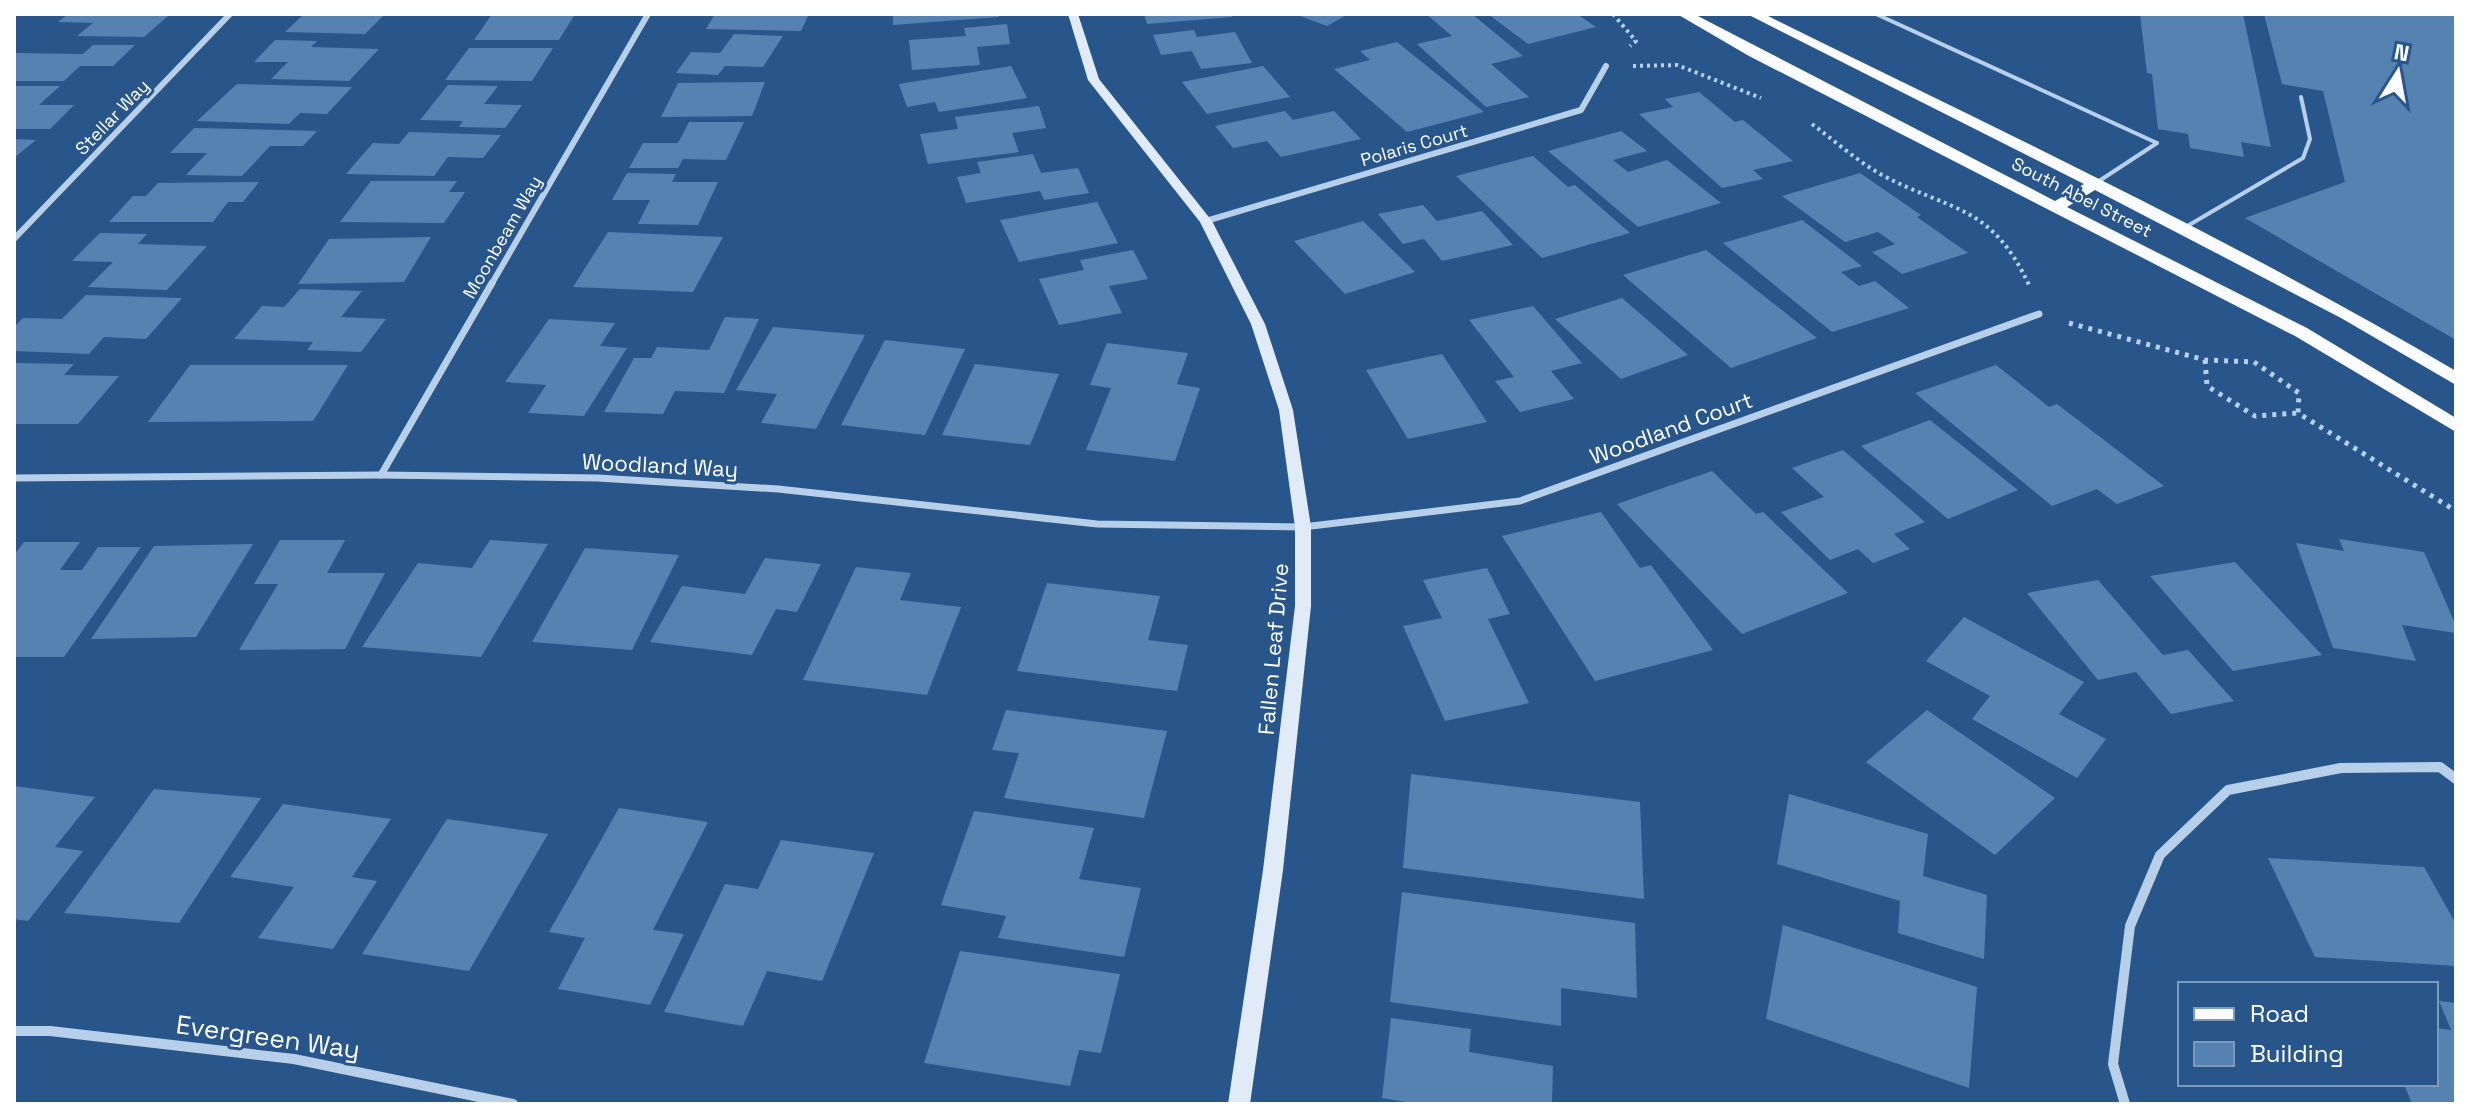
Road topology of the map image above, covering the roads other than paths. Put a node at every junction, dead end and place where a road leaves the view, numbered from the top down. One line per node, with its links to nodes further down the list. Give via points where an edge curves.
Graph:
1 (230, 14): 13 (street, Stellar Way)
2 (648, 14): 17 (street, Moonbeam Way)
3 (1073, 14): 11 (street, Fallen Leaf Drive, via 1094,80)
4 (1684, 14): 10 (main road, South Abel Street)
5 (1754, 14): 9 (main road, South Abel Street)
6 (1876, 14): 9 (lane, via 2157,143)
7 (1606, 66): 11 (street, Polaris Court, via 1581,110)
8 (2301, 97): 12 (lane, via 2310,139 2303,158)
9 (2096, 183): 10 (main road); 12 (main road, South Abel Street)
10 (2057, 206): 16 (main road, South Abel Street, via 2301,332)
11 (1206, 221): 19 (street, Fallen Leaf Drive, via 1258,324 1286,410)
12 (2184, 228): 15 (main road, South Abel Street)
13 (14, 239)
14 (2039, 314): 19 (street, Woodland Court, via 1520,501)
15 (2456, 379)
16 (2456, 426)
17 (381, 475): 18 (street, Woodland Way); 19 (street, Woodland Way, via 613,479 778,489 1097,524)
18 (14, 478)
19 (1303, 527): 23 (street, Fallen Leaf Drive, via 1303,606)
20 (2456, 779): 24 (street, via 2440,767 2341,768 2228,790 2160,855 2130,926 2113,1064)
21 (14, 1031): 22 (street, Evergreen Way, via 294,1059)
22 (513, 1104)
23 (1239, 1104)
24 (2125, 1104)

